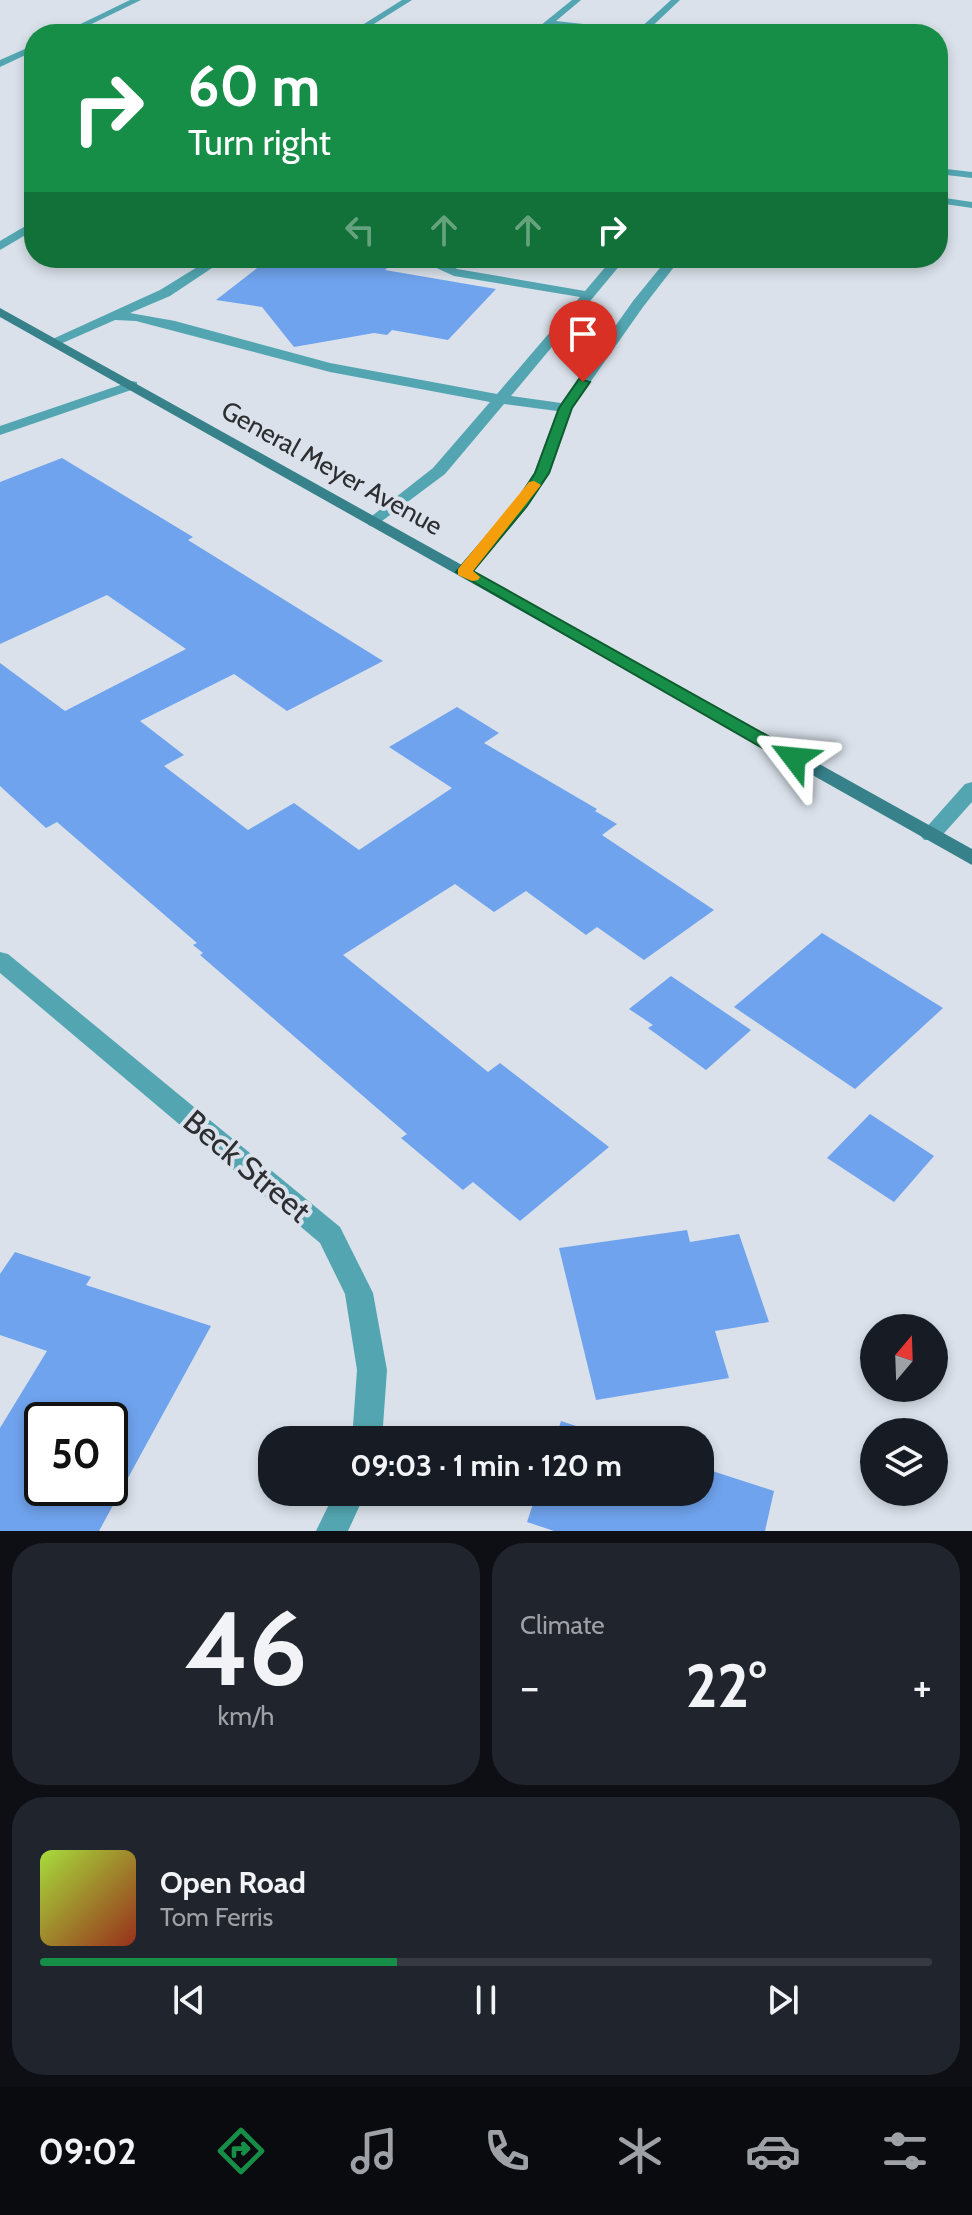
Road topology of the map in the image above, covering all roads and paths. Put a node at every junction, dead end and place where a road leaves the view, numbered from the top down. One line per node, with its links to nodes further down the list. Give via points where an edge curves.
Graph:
1 (137, 0): 6 (street)
2 (408, 0): 7 (street)
3 (577, 0): 5 (street)
4 (676, 0): 9 (street)
5 (547, 23): 8 (street)
6 (85, 24)
7 (368, 24)
8 (556, 24)
9 (650, 24)
10 (24, 53): 11 (street)
11 (0, 64)
12 (948, 172): 13 (street)
13 (972, 175)
14 (948, 201): 15 (street)
15 (972, 205)
16 (24, 231): 17 (street)
17 (0, 246)
18 (205, 268): 24 (street)
19 (446, 268): 22 (street)
20 (612, 268): 22 (street)
21 (667, 268): 28 (street)
22 (589, 295): 27 (street)
23 (0, 312): 25 (main road, General Meyer Avenue)
24 (117, 316): 25 (street); 27 (street, via 177,323 250,348)
25 (53, 342): 26 (main road, General Meyer Avenue)
26 (132, 385): 29 (street); 30 (main road, General Meyer Avenue)
27 (502, 400): 28 (street); 30 (street, via 439,471)
28 (565, 408): 31 (street, via 542,473)
29 (0, 431)
30 (374, 522): 31 (main road, General Meyer Avenue)
31 (464, 572): 33 (main road, General Meyer Avenue)
32 (972, 789): 33 (street)
33 (931, 835): 34 (main road, General Meyer Avenue)
34 (972, 858)
35 (0, 960): 36 (street, Beck Street, via 330,1235 359,1293 372,1370)
36 (368, 1426)
37 (344, 1506): 38 (street)
38 (332, 1531)

